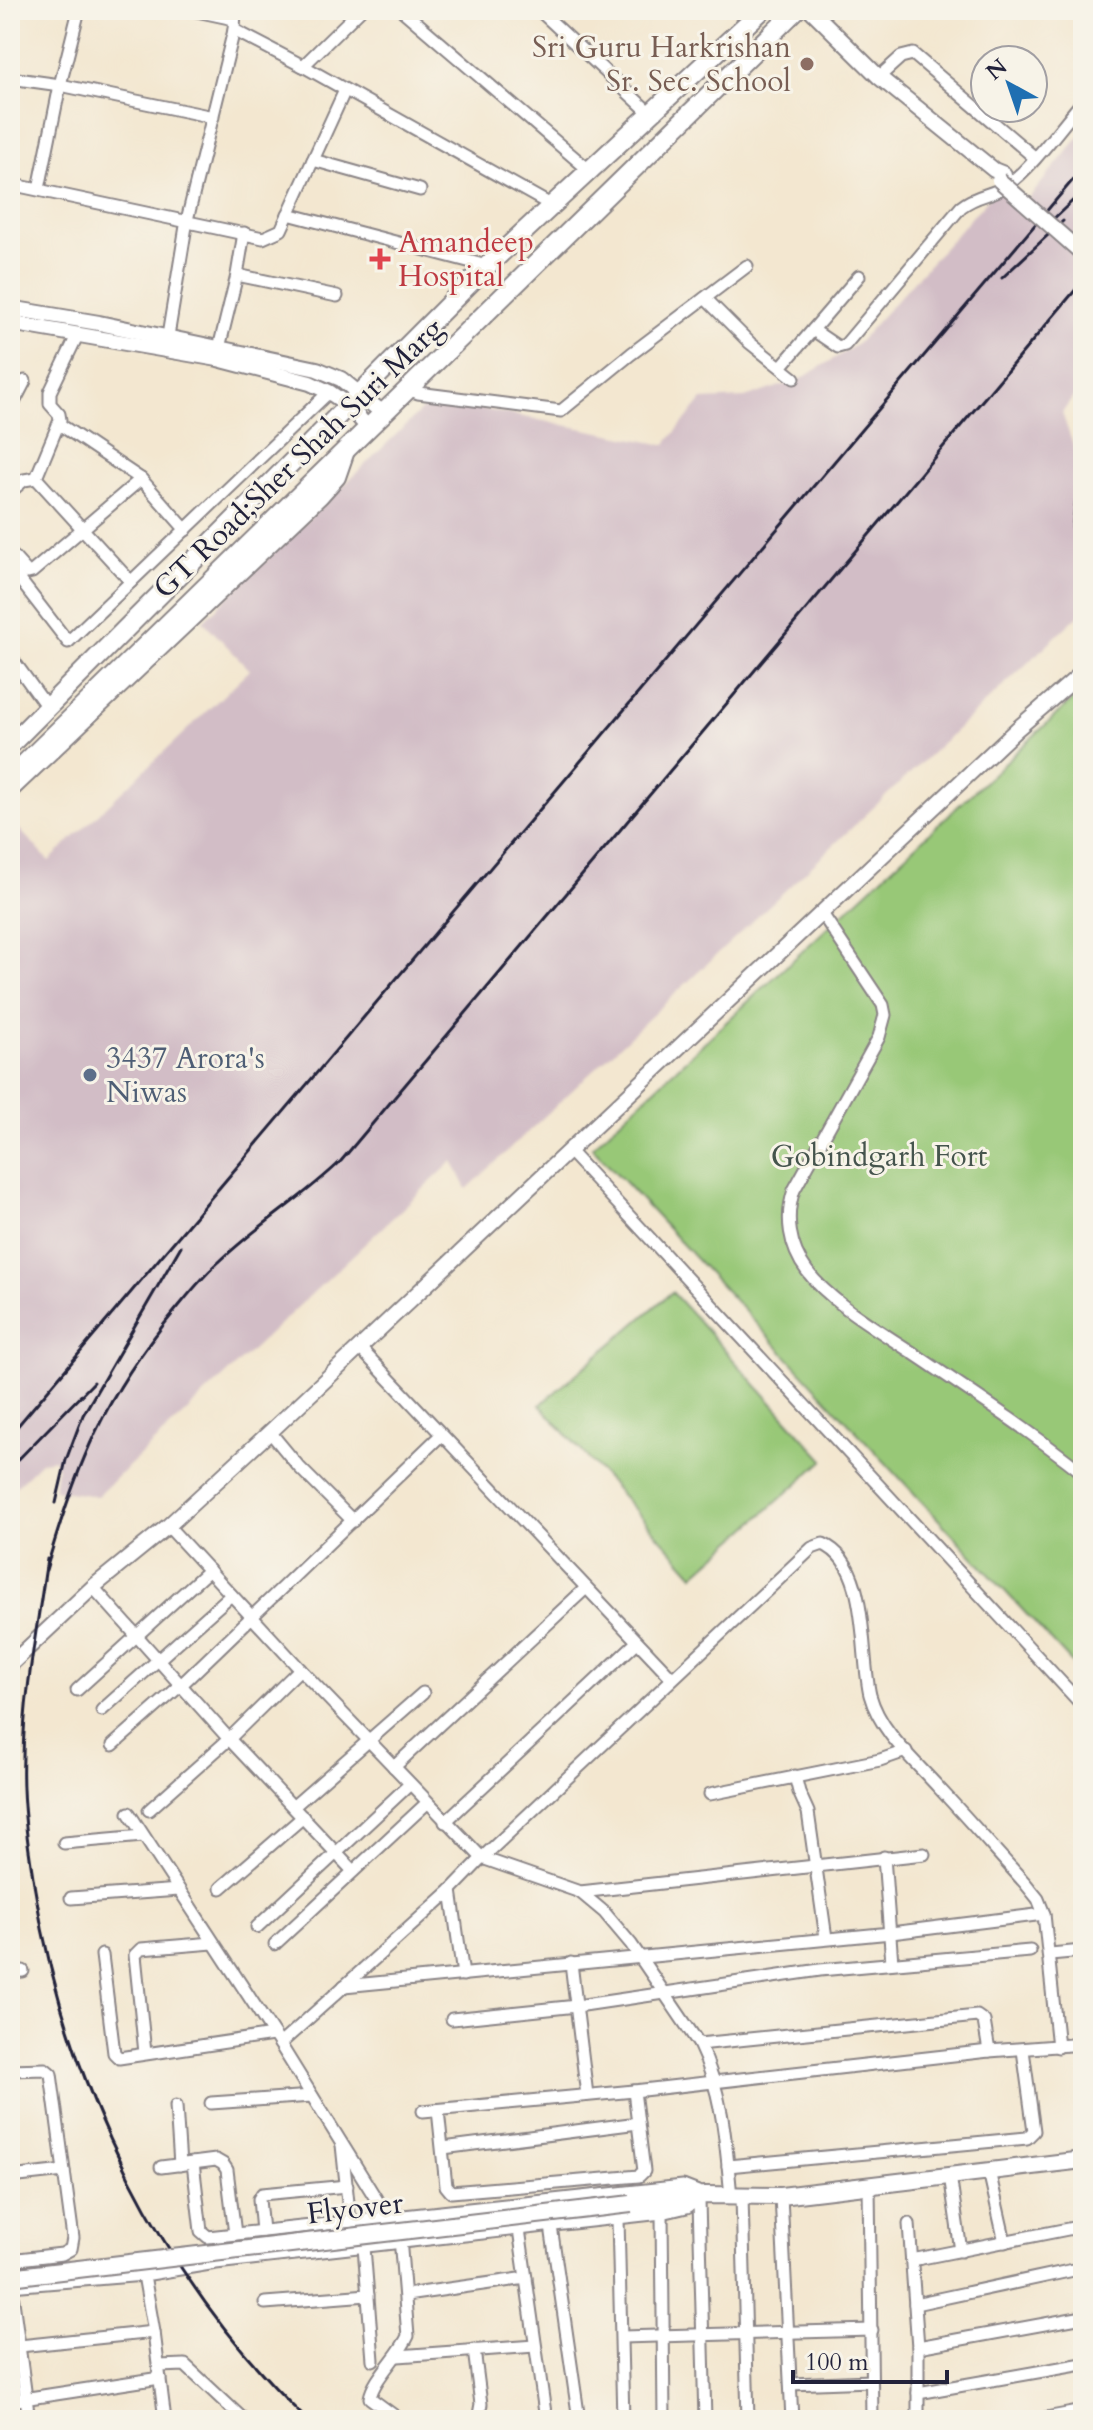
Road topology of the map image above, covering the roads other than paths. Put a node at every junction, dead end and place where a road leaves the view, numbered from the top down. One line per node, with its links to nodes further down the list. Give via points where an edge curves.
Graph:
1 (79, 10): 13 (street)
2 (192, 10): 9 (street)
3 (360, 10): 10 (street)
4 (402, 10): 20 (street)
5 (539, 10): 16 (street)
6 (796, 10): 46 (main road, GT Road;Sher Shah Suri Marg)
7 (811, 10): 11 (street)
8 (759, 11): 16 (main road, GT Road;Sher Shah Suri Marg)
9 (234, 20): 10 (street); 17 (street)
10 (303, 66): 14 (street)
11 (879, 77): 18 (street, via 901,57 913,54); 21 (street)
12 (10, 78): 13 (street)
13 (60, 85): 17 (street); 23 (street)
14 (345, 90): 19 (street); 25 (street)
15 (1083, 101): 18 (street)
16 (651, 114): 20 (main road, GT Road;Sher Shah Suri Marg)
17 (213, 117): 27 (street)
18 (1034, 157): 39 (street, via 1008,184 961,207 845,345 838,347)
19 (313, 160): 24 (street); 26 (street)
20 (590, 171): 25 (main road, GT Road;Sher Shah Suri Marg)
21 (999, 175): 29 (street); 30 (street, bridge)
22 (10, 184): 23 (street)
23 (39, 189): 27 (street)
24 (420, 190)
25 (551, 205): 31 (main road, GT Road;Sher Shah Suri Marg)
26 (288, 214): 28 (street, via 281,230 271,236); 31 (street)
27 (187, 220): 28 (street); 41 (street)
28 (244, 233): 33 (street)
29 (1083, 242)
30 (1083, 254)
31 (487, 266): 48 (main road, GT Road;Sher Shah Suri Marg)
32 (747, 266): 36 (street)
33 (237, 275): 35 (street); 42 (street)
34 (859, 276): 39 (street)
35 (337, 296)
36 (705, 298): 43 (street); 46 (street, via 561,411)
37 (10, 308): 41 (street, via 99,323)
38 (10, 323): 40 (street)
39 (813, 330): 43 (street)
40 (77, 336): 41 (street); 51 (street, via 49,397)
41 (167, 344): 42 (street); 47 (street)
42 (219, 348): 48 (street, via 317,369 341,379)
43 (781, 367): 44 (street)
44 (794, 378)
45 (25, 381): 49 (street)
46 (408, 389): 50 (main road, GT Road;Sher Shah Suri Marg)
47 (329, 392): 48 (street); 59 (street)
48 (355, 399): 50 (street); 52 (street); 66 (main road, GT Road;Sher Shah Suri Marg)
49 (10, 410)
50 (384, 414): 52 (main road, GT Road;Sher Shah Suri Marg)
51 (59, 424): 54 (street); 55 (street)
52 (369, 429): 53 (main road, GT Road;Sher Shah Suri Marg)
53 (346, 451): 67 (main road, GT Road;Sher Shah Suri Marg); 70 (main road, via 337,477 320,496)
54 (36, 478): 57 (street); 58 (street)
55 (141, 479): 58 (street); 59 (street)
56 (1083, 490): 60 (street, via 1078,526)
57 (10, 492)
58 (84, 530): 61 (street, via 30,573); 63 (street)
59 (186, 530): 63 (street)
60 (1083, 543)
61 (10, 553)
62 (10, 567): 63 (street, via 68,642)
63 (131, 582)
64 (10, 656): 66 (street)
65 (1083, 672): 71 (street)
66 (47, 707): 68 (main road, GT Road;Sher Shah Suri Marg)
67 (51, 738): 68 (main road); 69 (main road, GT Road;Sher Shah Suri Marg)
68 (12, 742)
69 (10, 778)
70 (10, 790)
71 (823, 915): 72 (street); 76 (street, via 877,993 885,1015 879,1037 794,1190 788,1217 797,1255 831,1295)
72 (569, 1151): 73 (street); 93 (street)
73 (359, 1347): 74 (street); 75 (street)
74 (270, 1432): 77 (street); 78 (street)
75 (441, 1435): 77 (street); 81 (street)
76 (1083, 1473)
77 (353, 1521): 83 (street)
78 (168, 1526): 79 (street); 80 (street)
79 (209, 1570): 82 (street); 84 (street)
80 (93, 1587): 84 (street); 87 (street)
81 (586, 1588): 85 (street); 99 (street)
82 (231, 1595): 83 (street); 86 (street)
83 (252, 1617): 88 (street); 90 (street)
84 (136, 1636): 86 (street); 91 (street)
85 (637, 1642): 89 (street); 108 (street)
86 (158, 1660): 90 (street); 94 (street)
87 (10, 1665)
88 (300, 1669): 95 (street); 96 (street)
89 (672, 1678): 98 (street, via 812,1548 826,1545 855,1584 876,1711); 114 (street)
90 (181, 1685): 95 (street); 97 (street)
91 (77, 1690)
92 (423, 1693): 96 (street)
93 (1083, 1706)
94 (102, 1710)
95 (229, 1739): 104 (street); 105 (street)
96 (369, 1742): 99 (street); 104 (street)
97 (113, 1745)
98 (906, 1751): 100 (street); 122 (street, via 1025,1883)
99 (394, 1767): 101 (street)
100 (795, 1776): 102 (street); 115 (street, via 808,1812)
101 (410, 1784): 103 (street); 111 (street)
102 (710, 1794)
103 (427, 1803): 108 (street); 116 (street)
104 (294, 1806): 107 (street)
105 (149, 1810)
106 (129, 1813): 109 (street)
107 (303, 1817): 111 (street); 117 (street)
108 (445, 1822): 114 (street)
109 (143, 1836): 110 (street); 118 (street)
110 (64, 1843)
111 (336, 1854): 116 (street); 123 (street)
112 (924, 1854): 113 (street)
113 (884, 1857): 115 (street); 124 (street)
114 (482, 1858): 119 (street); 120 (street)
115 (815, 1864): 120 (street); 125 (street)
116 (353, 1871): 127 (street)
117 (221, 1888)
118 (179, 1890): 121 (street); 126 (street)
119 (451, 1890): 137 (street); 138 (street)
120 (580, 1892): 132 (street)
121 (71, 1898)
122 (1044, 1914): 124 (street); 130 (street)
123 (257, 1927)
124 (891, 1933): 125 (street); 134 (street)
125 (826, 1938): 132 (street)
126 (213, 1943): 142 (street); 148 (street, via 141,1949 135,1955)
127 (275, 1944)
128 (1030, 1951): 134 (street)
129 (1083, 1951): 130 (street)
130 (1050, 1954): 145 (street)
131 (102, 1955): 148 (street, via 114,2053 124,2058)
132 (640, 1958): 133 (street); 139 (street)
133 (571, 1963): 137 (street); 140 (street)
134 (892, 1963): 139 (street)
135 (23, 1971): 136 (street)
136 (10, 1972)
137 (463, 1975): 138 (street)
138 (344, 1986): 142 (street)
139 (662, 1992): 140 (street); 143 (street)
140 (577, 2006): 141 (street); 152 (street)
141 (452, 2019)
142 (277, 2040): 148 (street); 153 (street)
143 (699, 2044): 147 (street, via 977,2016 984,2021); 150 (street)
144 (1083, 2044): 145 (street)
145 (1058, 2047): 146 (street)
146 (1023, 2050): 147 (street); 164 (street, via 1034,2131 1027,2138)
147 (989, 2051): 150 (street)
148 (145, 2053)
149 (10, 2070): 166 (street, via 39,2068 51,2074)
150 (716, 2081): 151 (street); 164 (street)
151 (634, 2091): 152 (street); 158 (street)
152 (587, 2095): 156 (street)
153 (312, 2096): 154 (street); 159 (street)
154 (211, 2103)
155 (176, 2106): 163 (street)
156 (438, 2110): 157 (street); 160 (street)
157 (423, 2111)
158 (638, 2123): 160 (street); 160 (street, via 644,2171 639,2176 451,2192)
159 (342, 2143): 171 (street); 177 (street)
160 (443, 2148)
161 (1083, 2160): 167 (main road, Flyover)
162 (193, 2163): 163 (street); 184 (street, via 216,2160 226,2166); 184 (street, via 203,2234)
163 (180, 2165): 165 (street)
164 (728, 2166): 172 (street)
165 (161, 2167)
166 (64, 2171): 169 (street); 189 (street, via 73,2238 71,2249)
167 (989, 2171): 168 (main road, Flyover); 186 (street)
168 (950, 2175): 170 (main road, Flyover); 188 (street)
169 (10, 2177)
170 (869, 2185): 173 (main road, Flyover); 203 (street)
171 (347, 2186): 175 (street); 183 (street, via 262,2194)
172 (736, 2196): 173 (main road, Flyover); 174 (main road, Flyover); 206 (street)
173 (781, 2196): 205 (street)
174 (702, 2198): 176 (street); 177 (street, via 683,2186); 194 (main road, Flyover, bridge); 207 (street)
175 (349, 2212)
176 (662, 2213): 178 (street); 209 (street)
177 (388, 2218): 183 (street); 185 (street)
178 (618, 2219): 180 (street); 208 (street)
179 (909, 2224): 191 (street)
180 (551, 2226): 182 (street); 230 (street)
181 (1083, 2226): 186 (street)
182 (519, 2229): 185 (street); 195 (street)
183 (262, 2231): 184 (street)
184 (235, 2234)
185 (402, 2242): 187 (street); 199 (street)
186 (1005, 2242): 188 (street)
187 (364, 2247): 193 (street); 198 (street)
188 (961, 2251): 191 (street)
189 (62, 2254): 190 (street); 196 (street)
190 (10, 2260)
191 (912, 2260): 201 (street)
192 (1083, 2268): 201 (street)
193 (144, 2275): 196 (street); 204 (street)
194 (10, 2277)
195 (526, 2278): 199 (street); 210 (street)
196 (60, 2281): 197 (street)
197 (10, 2286): 211 (street)
198 (368, 2295): 200 (street); 215 (street)
199 (406, 2295): 214 (street, via 408,2336)
200 (265, 2303)
201 (915, 2304): 212 (street)
202 (1083, 2317): 212 (street)
203 (872, 2330): 205 (street); 218 (street)
204 (154, 2332): 211 (street); 217 (street)
205 (789, 2334): 206 (street); 219 (street)
206 (747, 2335): 207 (street); 234 (street)
207 (704, 2336): 209 (street); 233 (street)
208 (622, 2337): 209 (street); 231 (street)
209 (662, 2337): 232 (street)
210 (535, 2346): 213 (street); 229 (street)
211 (14, 2347): 221 (street)
212 (918, 2347): 220 (street)
213 (474, 2350): 214 (street); 228 (street)
214 (398, 2356): 227 (street, via 370,2398)
215 (373, 2360)
216 (1083, 2364): 220 (street)
217 (159, 2372): 221 (street); 225 (street); 226 (street, via 185,2365)
218 (871, 2381): 219 (street); 236 (street)
219 (791, 2384): 235 (street)
220 (918, 2393): 237 (street)
221 (26, 2399): 222 (street); 224 (street)
222 (10, 2401)
223 (1083, 2411): 238 (street)
224 (29, 2420)
225 (165, 2420)
226 (244, 2420)
227 (400, 2420)
228 (478, 2420)
229 (546, 2420)
230 (579, 2420)
231 (623, 2420)
232 (664, 2420)
233 (705, 2420)
234 (748, 2420)
235 (792, 2420)
236 (872, 2420)
237 (918, 2420)
238 (1035, 2420)

